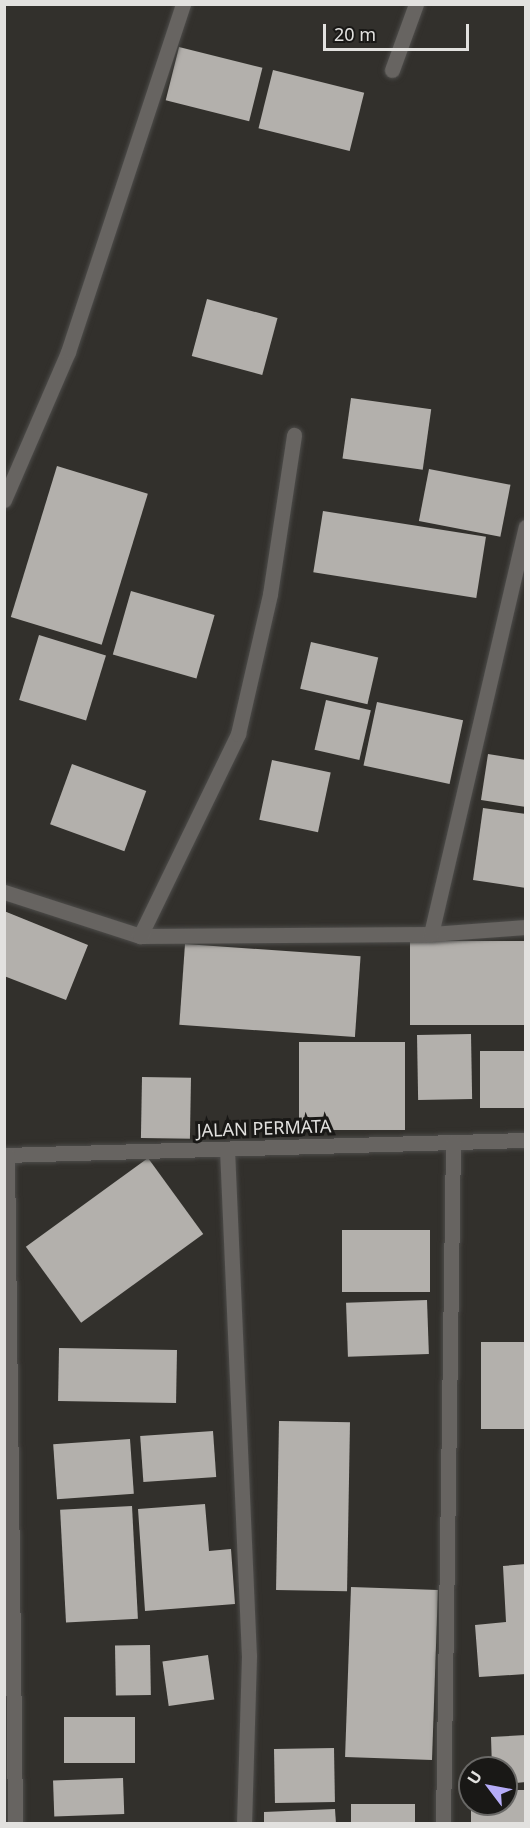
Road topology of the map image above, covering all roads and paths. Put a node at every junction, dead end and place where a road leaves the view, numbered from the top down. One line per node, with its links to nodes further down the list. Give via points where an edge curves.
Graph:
1 (183, 4): 5 (street, via 68,352)
2 (416, 4): 3 (street)
3 (392, 70)
4 (294, 435): 10 (street, via 270,594 238,734)
5 (4, 500)
6 (525, 527): 9 (street)
7 (4, 892): 10 (street)
8 (525, 927): 9 (street)
9 (431, 934): 10 (street)
10 (140, 936)
11 (525, 1140): 12 (street, JALAN PERMATA)
12 (453, 1142): 13 (street, JALAN PERMATA); 17 (street)
13 (227, 1149): 14 (street, JALAN PERMATA); 16 (street, via 249,1656)
14 (6, 1155): 15 (street)
15 (15, 1824)
16 (244, 1824)
17 (443, 1824)

